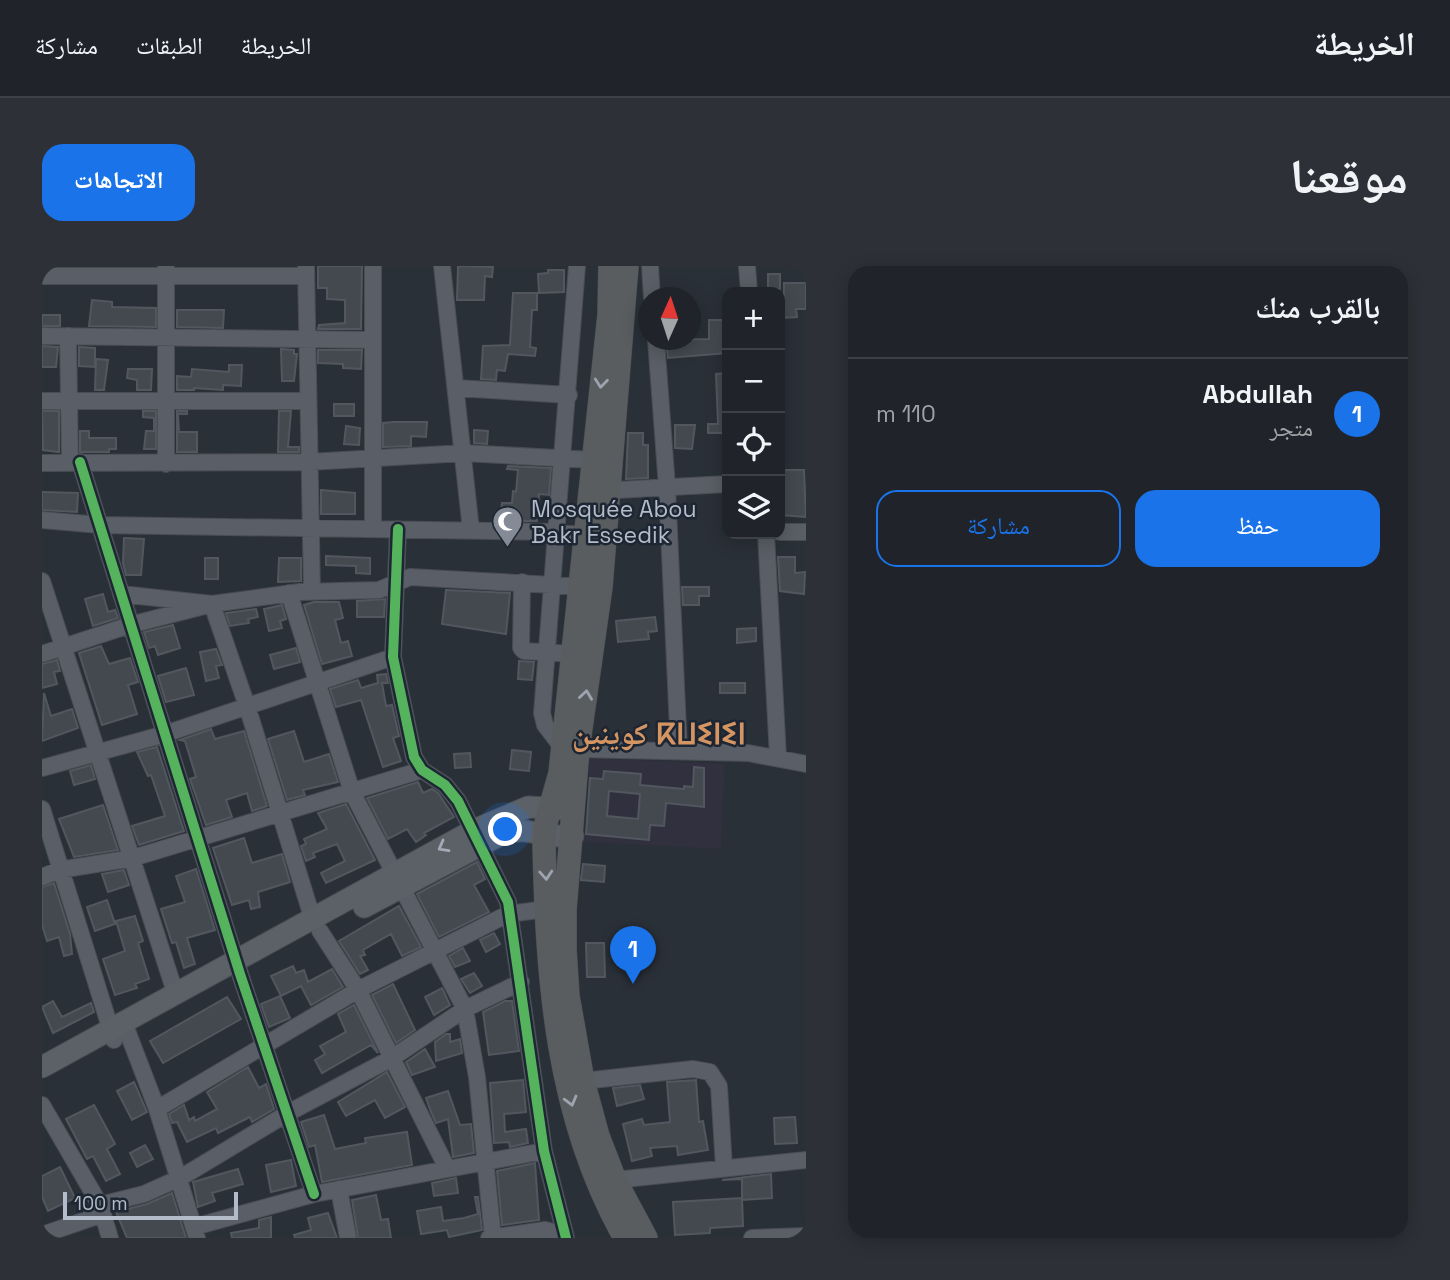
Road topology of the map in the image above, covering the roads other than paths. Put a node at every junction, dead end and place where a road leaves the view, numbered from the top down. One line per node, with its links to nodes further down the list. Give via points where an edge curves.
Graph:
1 (373, 266): 17 (street)
2 (442, 266): 19 (street)
3 (577, 266): 20 (street)
4 (610, 266): 28 (highway, one-way to 28)
5 (627, 266): 35 (highway)
6 (650, 266): 11 (street)
7 (747, 266): 12 (street)
8 (166, 270): 9 (street); 10 (street); 15 (street)
9 (306, 271): 16 (street)
10 (42, 276)
11 (651, 287)
12 (749, 287)
13 (68, 335): 14 (street); 15 (street); 21 (street)
14 (42, 336)
15 (167, 337): 16 (street); 23 (street)
16 (307, 339): 17 (street); 24 (street)
17 (373, 340): 26 (street)
18 (657, 350): 34 (street)
19 (456, 388): 20 (street); 25 (street)
20 (569, 395): 27 (street)
21 (69, 400): 22 (street); 23 (street); 29 (street)
22 (42, 401)
23 (166, 401): 24 (street); 32 (street)
24 (308, 401): 30 (street)
25 (464, 453): 26 (street); 27 (street); 41 (street)
26 (373, 456): 30 (street); 39 (street)
27 (564, 458): 28 (street); 42 (street)
28 (593, 460): 35 (highway)
29 (75, 462): 31 (street); 32 (street); 37 (street)
30 (309, 462): 32 (street); 38 (street)
31 (42, 463)
32 (166, 464)
33 (722, 484): 34 (street)
34 (667, 487): 35 (street); 66 (street)
35 (600, 491): 45 (highway); 51 (highway)
36 (42, 520): 37 (street)
37 (100, 525): 38 (street); 54 (street)
38 (310, 528): 39 (street); 52 (street)
39 (373, 529): 40 (street)
40 (398, 529): 41 (street); 49 (street)
41 (471, 530): 42 (street)
42 (556, 532): 45 (street); 50 (street)
43 (785, 532): 44 (street)
44 (806, 532)
45 (585, 536): 51 (highway)
46 (766, 539): 68 (street)
47 (42, 581): 57 (street)
48 (522, 582): 49 (street, via 416,576); 50 (street); 58 (street, via 520,644 524,650)
49 (395, 583): 52 (street, via 379,590); 61 (street)
50 (552, 584): 51 (street); 58 (street)
51 (591, 587): 60 (highway); 65 (highway, one-way to 51)
52 (312, 592): 53 (street)
53 (289, 593): 55 (street); 62 (street)
54 (121, 594): 55 (street); 56 (street)
55 (212, 604): 56 (street); 63 (street)
56 (130, 625): 57 (street); 64 (street)
57 (63, 647): 59 (street); 67 (street)
58 (546, 653): 60 (street); 65 (street, via 542,718)
59 (42, 654)
60 (573, 654): 65 (highway)
61 (393, 657): 62 (street); 71 (street, via 414,757)
62 (318, 685): 63 (street); 72 (street)
63 (247, 706): 64 (street); 76 (street)
64 (165, 734): 67 (street); 79 (street)
65 (570, 748): 66 (street); 73 (highway); 75 (highway)
66 (679, 751): 68 (street)
67 (99, 752): 70 (street); 81 (street)
68 (778, 757): 69 (street)
69 (806, 764)
70 (42, 768)
71 (422, 770): 72 (street); 80 (street, via 452,791)
72 (352, 792): 76 (street); 84 (street)
73 (551, 807): 75 (main road); 77 (highway); 80 (main road, via 520,810)
74 (42, 809): 82 (street)
75 (576, 811): 78 (highway)
76 (281, 813): 79 (street); 87 (street)
77 (545, 834): 78 (main road); 80 (main road, via 510,831); 85 (highway, one-way to 85)
78 (573, 835): 99 (highway, via 565,950)
79 (198, 838): 81 (street); 89 (street)
80 (477, 838): 84 (main road); 86 (street, via 508,902)
81 (133, 858): 82 (street); 92 (street)
82 (59, 870): 83 (street); 94 (street)
83 (42, 877)
84 (398, 881): 87 (main road); 88 (street)
85 (546, 909): 86 (street); 120 (highway, one-way to 120, via 565,1082 596,1181)
86 (508, 914): 88 (street); 90 (street)
87 (316, 926): 89 (main road); 91 (street)
88 (435, 953): 91 (street); 93 (street)
89 (238, 967): 92 (main road); 94 (main road); 95 (street)
90 (521, 982): 93 (street); 103 (street)
91 (358, 990): 95 (street); 96 (street)
92 (175, 992): 94 (main road)
93 (465, 1009): 96 (street); 105 (street, via 477,1077)
94 (119, 1030): 97 (main road); 98 (main road); 101 (street)
95 (265, 1046): 101 (street); 102 (street)
96 (392, 1058): 102 (street); 106 (street)
97 (42, 1067)
98 (42, 1081)
99 (583, 1081): 107 (street, via 693,1069 709,1072 719,1086); 109 (highway)
100 (42, 1105): 112 (street)
101 (157, 1109): 108 (street)
102 (288, 1113): 108 (street); 111 (street)
103 (544, 1151): 105 (street); 115 (street)
104 (806, 1160): 107 (street)
105 (484, 1162): 106 (street); 119 (street)
106 (447, 1168): 110 (street)
107 (724, 1168): 109 (street)
108 (180, 1178): 112 (street); 113 (street)
109 (615, 1180): 121 (highway)
110 (339, 1189): 111 (street); 118 (street)
111 (314, 1194): 113 (street)
112 (102, 1210): 114 (street); 117 (street)
113 (195, 1233)
114 (42, 1235)
115 (556, 1235): 119 (street)
116 (806, 1236): 122 (street)
117 (110, 1238)
118 (348, 1238)
119 (491, 1238)
120 (625, 1238)
121 (646, 1238)
122 (762, 1238)

